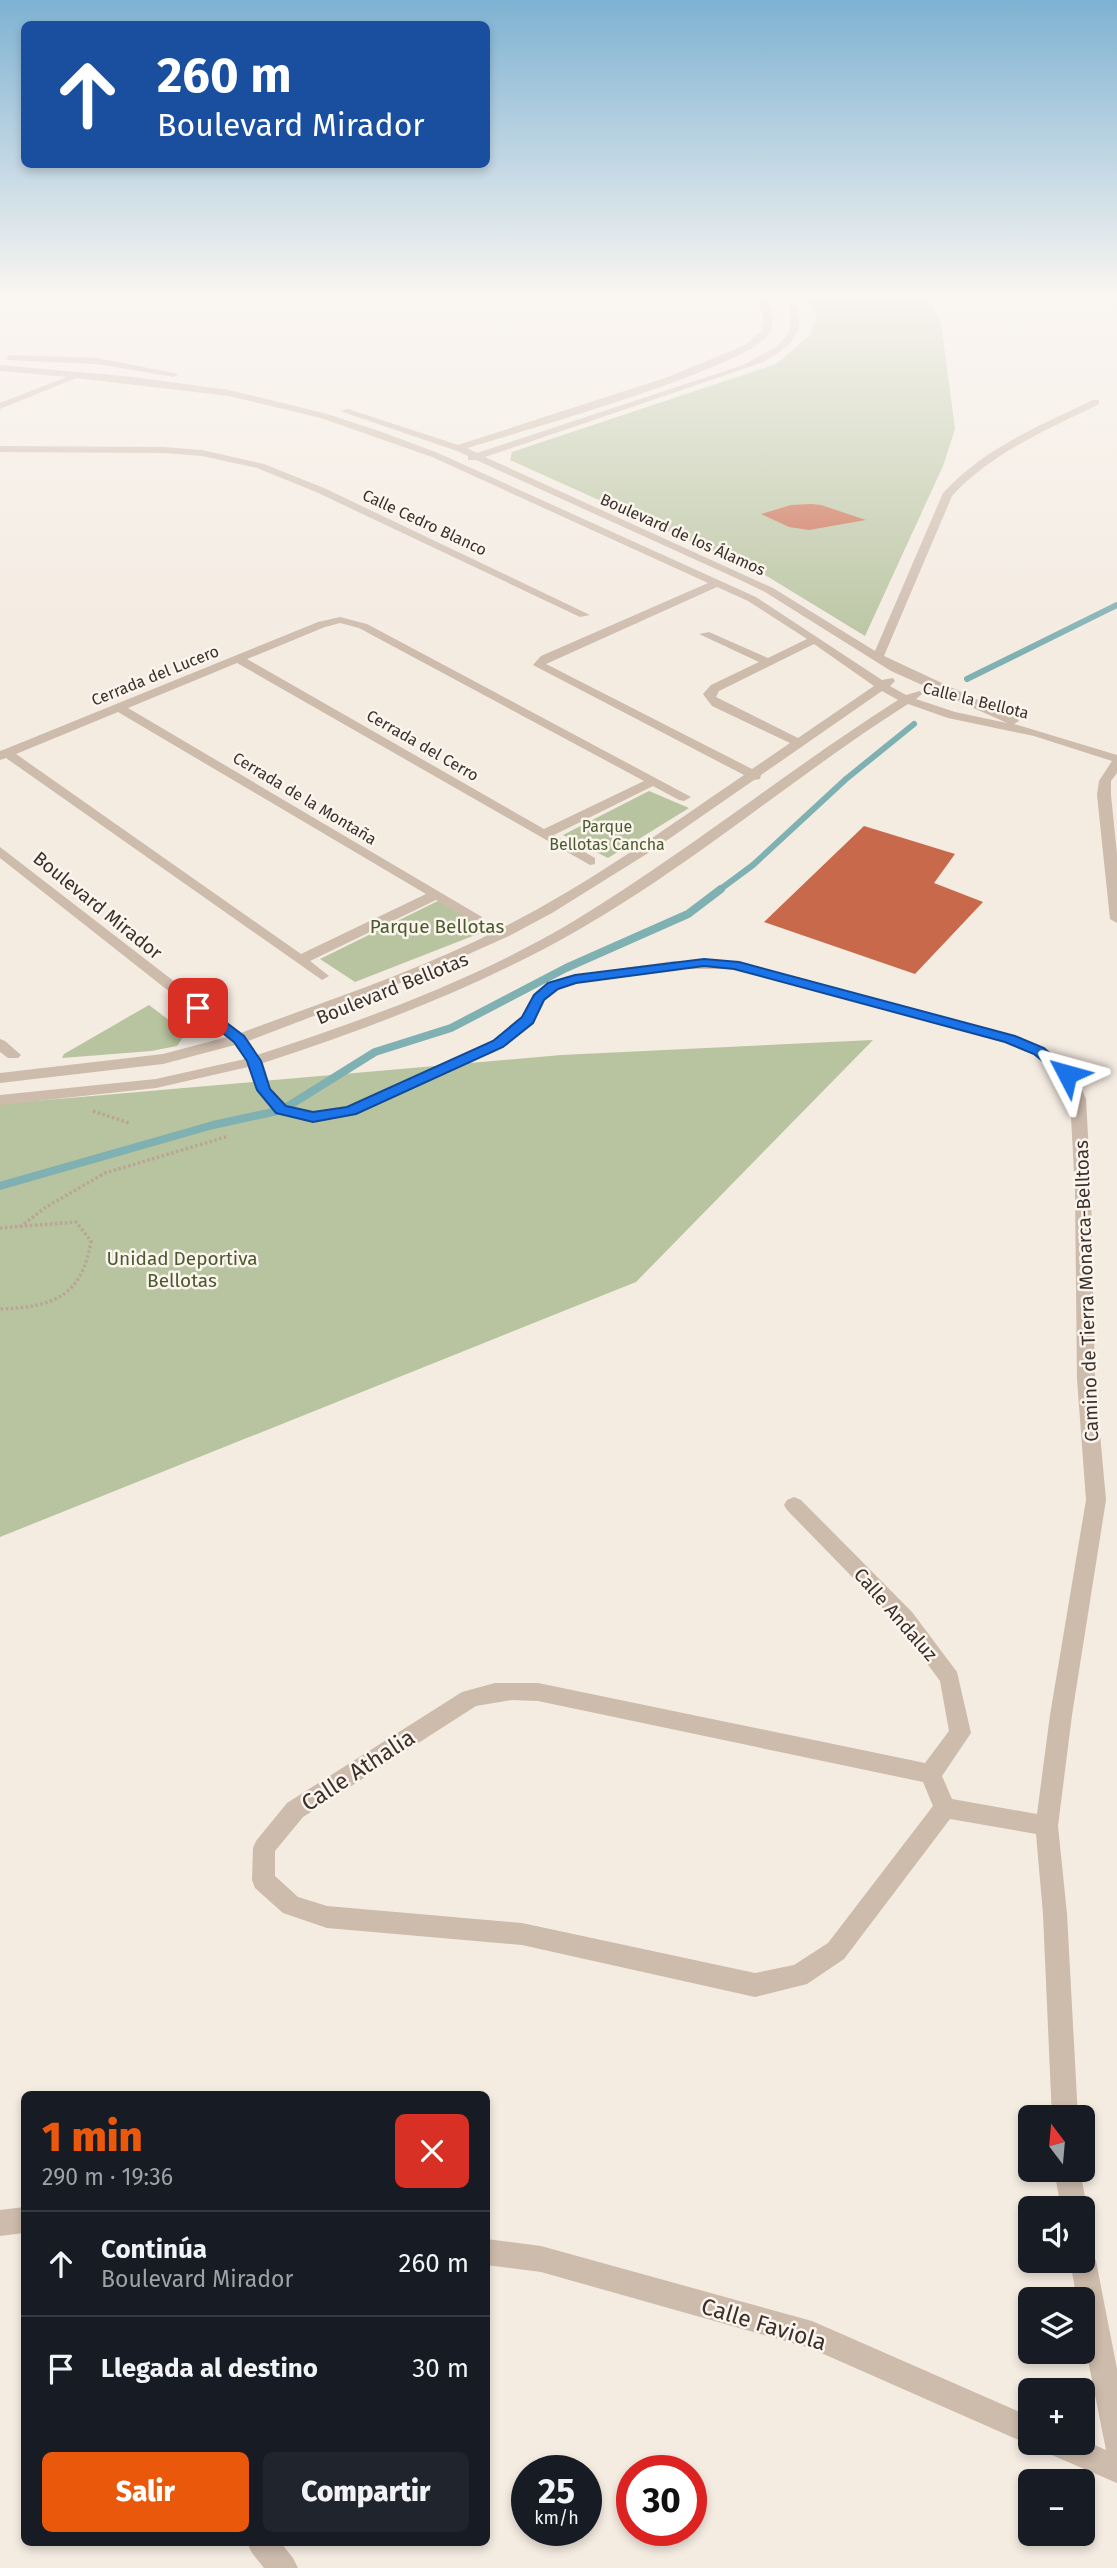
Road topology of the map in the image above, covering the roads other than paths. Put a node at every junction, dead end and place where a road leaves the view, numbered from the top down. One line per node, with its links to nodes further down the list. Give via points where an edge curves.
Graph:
1 (329, 418): 8 (street, Boulevard de los Álamos)
2 (371, 418): 6 (street, Boulevard de los Álamos)
3 (549, 418): 6 (street)
4 (595, 418): 9 (street)
5 (1066, 418): 15 (street, via 987,459 955,484)
6 (458, 447): 8 (street); 9 (street, Boulevard de los Álamos)
7 (0, 449): 12 (street, Calle Cedro Blanco, via 164,450 260,466)
8 (435, 455): 10 (street, Boulevard de los Álamos)
9 (478, 457): 10 (street); 15 (street, Boulevard de los Álamos, via 769,590)
10 (455, 464): 11 (street, Boulevard de los Álamos)
11 (717, 583): 14 (street, Boulevard de los Álamos); 27 (street, via 545,658 539,665)
12 (584, 615)
13 (705, 634): 17 (street)
14 (816, 639): 17 (street); 20 (street, Boulevard de los Álamos)
15 (878, 657): 18 (street, Boulevard de los Álamos)
16 (239, 659): 22 (street, Cerrada del Lucero); 28 (street, Cerrada del Lucero, via 322,624 340,620 363,626); 32 (street, Cerrada del Cerro)
17 (768, 662): 24 (street, via 715,688 710,698)
18 (904, 672): 19 (street, Boulevard de los Álamos); 20 (street, Boulevard Bellotas)
19 (930, 685): 21 (street, Boulevard Bellotas); 23 (street, Calle la Bellota)
20 (881, 686): 21 (street, Boulevard de los Álamos); 24 (street, Boulevard Bellotas)
21 (907, 700): 23 (street, Calle la Bellota); 31 (street, Boulevard Bellotas)
22 (118, 707): 25 (street, Cerrada del Lucero); 37 (street, Cerrada de la Montaña)
23 (1037, 733): 26 (street, Calle la Bellota)
24 (801, 744): 27 (street, Boulevard Bellotas)
25 (4, 754): 42 (street)
26 (1117, 761): 39 (street, via 1105,781 1104,795)
27 (755, 776): 30 (street, Boulevard Bellotas)
28 (653, 781): 29 (street); 32 (street)
29 (684, 797)
30 (708, 807): 31 (street); 35 (street, Boulevard Bellotas)
31 (734, 819): 36 (street, Boulevard Bellotas)
32 (543, 835): 34 (street, Cerrada del Cerro)
33 (0, 851): 44 (street, Boulevard Mirador)
34 (590, 861)
35 (609, 872): 36 (street); 40 (street, Boulevard Bellotas)
36 (637, 885): 41 (street, Boulevard Bellotas)
37 (435, 895): 38 (street, Cerrada de la Montaña); 42 (street)
38 (475, 917)
39 (1117, 919)
40 (504, 933): 41 (street); 44 (street, Boulevard Bellotas)
41 (533, 949): 47 (street, Boulevard Bellotas, via 404,1006)
42 (300, 960): 43 (street)
43 (322, 976)
44 (239, 1039): 47 (street, Boulevard Mirador); 48 (street, Boulevard Bellotas, via 163,1059)
45 (0, 1044): 46 (street)
46 (13, 1055)
47 (254, 1061): 50 (street, Boulevard Bellotas, via 180,1079); 55 (street, Camino de Tierra Monarca-Belltoas, via 264,1090 282,1110 313,1117 351,1111 498,1044 528,1020 539,998 553,986 704,962 734,965 1010,1039 1039,1051 1067,1074 1078,1099 1086,1379 1096,1500)
48 (30, 1076): 49 (street, Boulevard Bellotas); 50 (street)
49 (0, 1078)
50 (50, 1096): 51 (street, Boulevard Bellotas)
51 (0, 1100)
52 (794, 1505): 53 (street, Calle Andaluz, via 905,1618 950,1678 960,1733)
53 (930, 1774): 54 (street); 54 (street, Calle Athalia, via 538,1692 490,1692 470,1698 295,1810 264,1848 264,1880 291,1905 327,1917 522,1934 755,1985 799,1976 836,1951)
54 (945, 1808): 55 (street)
55 (1047, 1826): 56 (street, Camino de Tierra Monarca-Belltoas)
56 (1064, 2105)
57 (21, 2220): 58 (street)
58 (0, 2223)
59 (490, 2253): 61 (street, Calle Faviola, via 541,2259 811,2335)
60 (1085, 2273): 62 (street)
61 (1018, 2425)
62 (1117, 2442)
63 (1085, 2455): 64 (street)
64 (1117, 2469)
65 (265, 2546): 66 (street)
66 (283, 2568)

